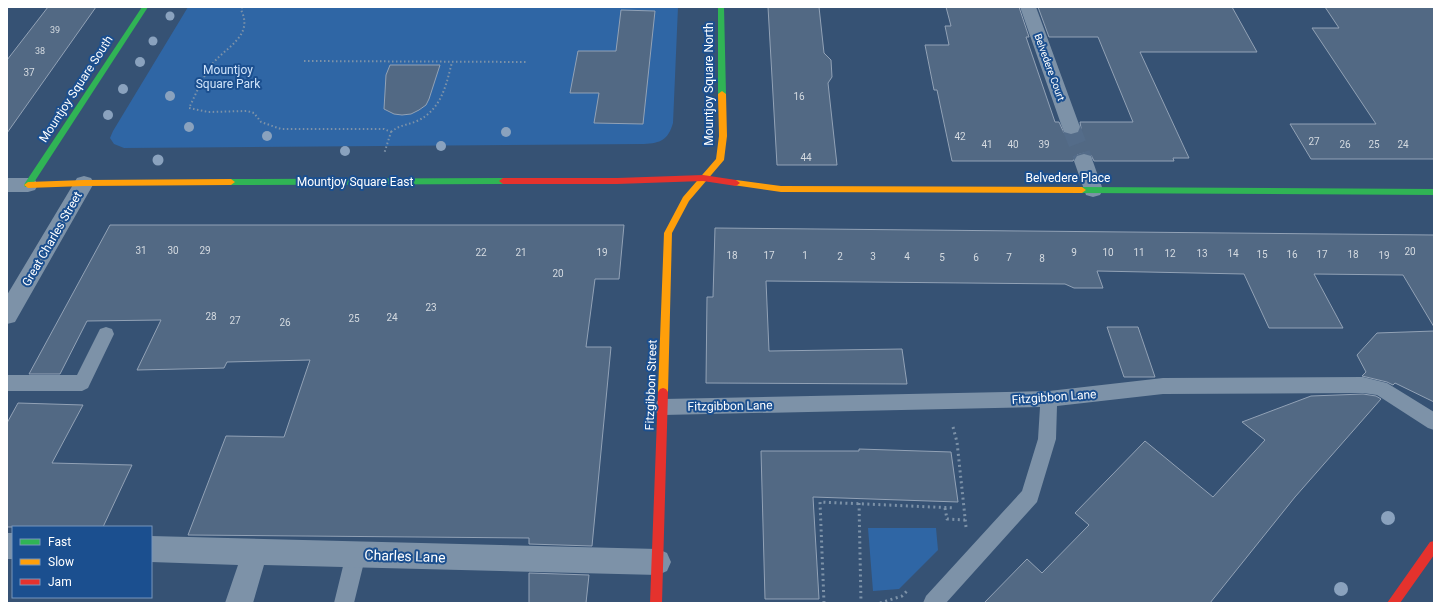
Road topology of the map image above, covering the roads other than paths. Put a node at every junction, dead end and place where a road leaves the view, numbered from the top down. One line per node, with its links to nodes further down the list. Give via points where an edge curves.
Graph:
1 (145, 7): 9 (street, Mountjoy Square South)
2 (721, 7): 6 (street, Mountjoy Square North, via 722,149 720,160)
3 (1028, 7): 4 (street, Belvedere Court)
4 (1071, 127)
5 (1084, 161): 10 (street)
6 (703, 178): 7 (street, Mountjoy Square East, via 617,181); 10 (street, Belvedere Place, via 781,189); 16 (street, Fitzgibbon Street, via 686,199 668,233)
7 (84, 183): 9 (street, Mountjoy Square East); 12 (street, Great Charles Street)
8 (7, 185): 9 (street, Mountjoy Square East)
9 (28, 185)
10 (1093, 190): 11 (street, Belvedere Place)
11 (1434, 192)
12 (7, 316)
13 (106, 334): 14 (lane, via 82,382)
14 (7, 384)
15 (1049, 399): 16 (lane, Fitzgibbon Lane); 17 (lane, Fitzgibbon Lane, via 1164,386 1364,385 1381,388); 26 (lane, via 1046,439 1030,496)
16 (663, 407): 22 (street, Fitzgibbon Street)
17 (1434, 422)
18 (1434, 546): 27 (street)
19 (152, 549): 20 (street, Charles Lane)
20 (255, 552): 21 (street, Charles Lane); 23 (street)
21 (356, 554): 22 (street, Charles Lane); 24 (lane)
22 (658, 562): 25 (street, Fitzgibbon Street)
23 (239, 603)
24 (344, 603)
25 (656, 603)
26 (933, 603)
27 (1393, 603)

